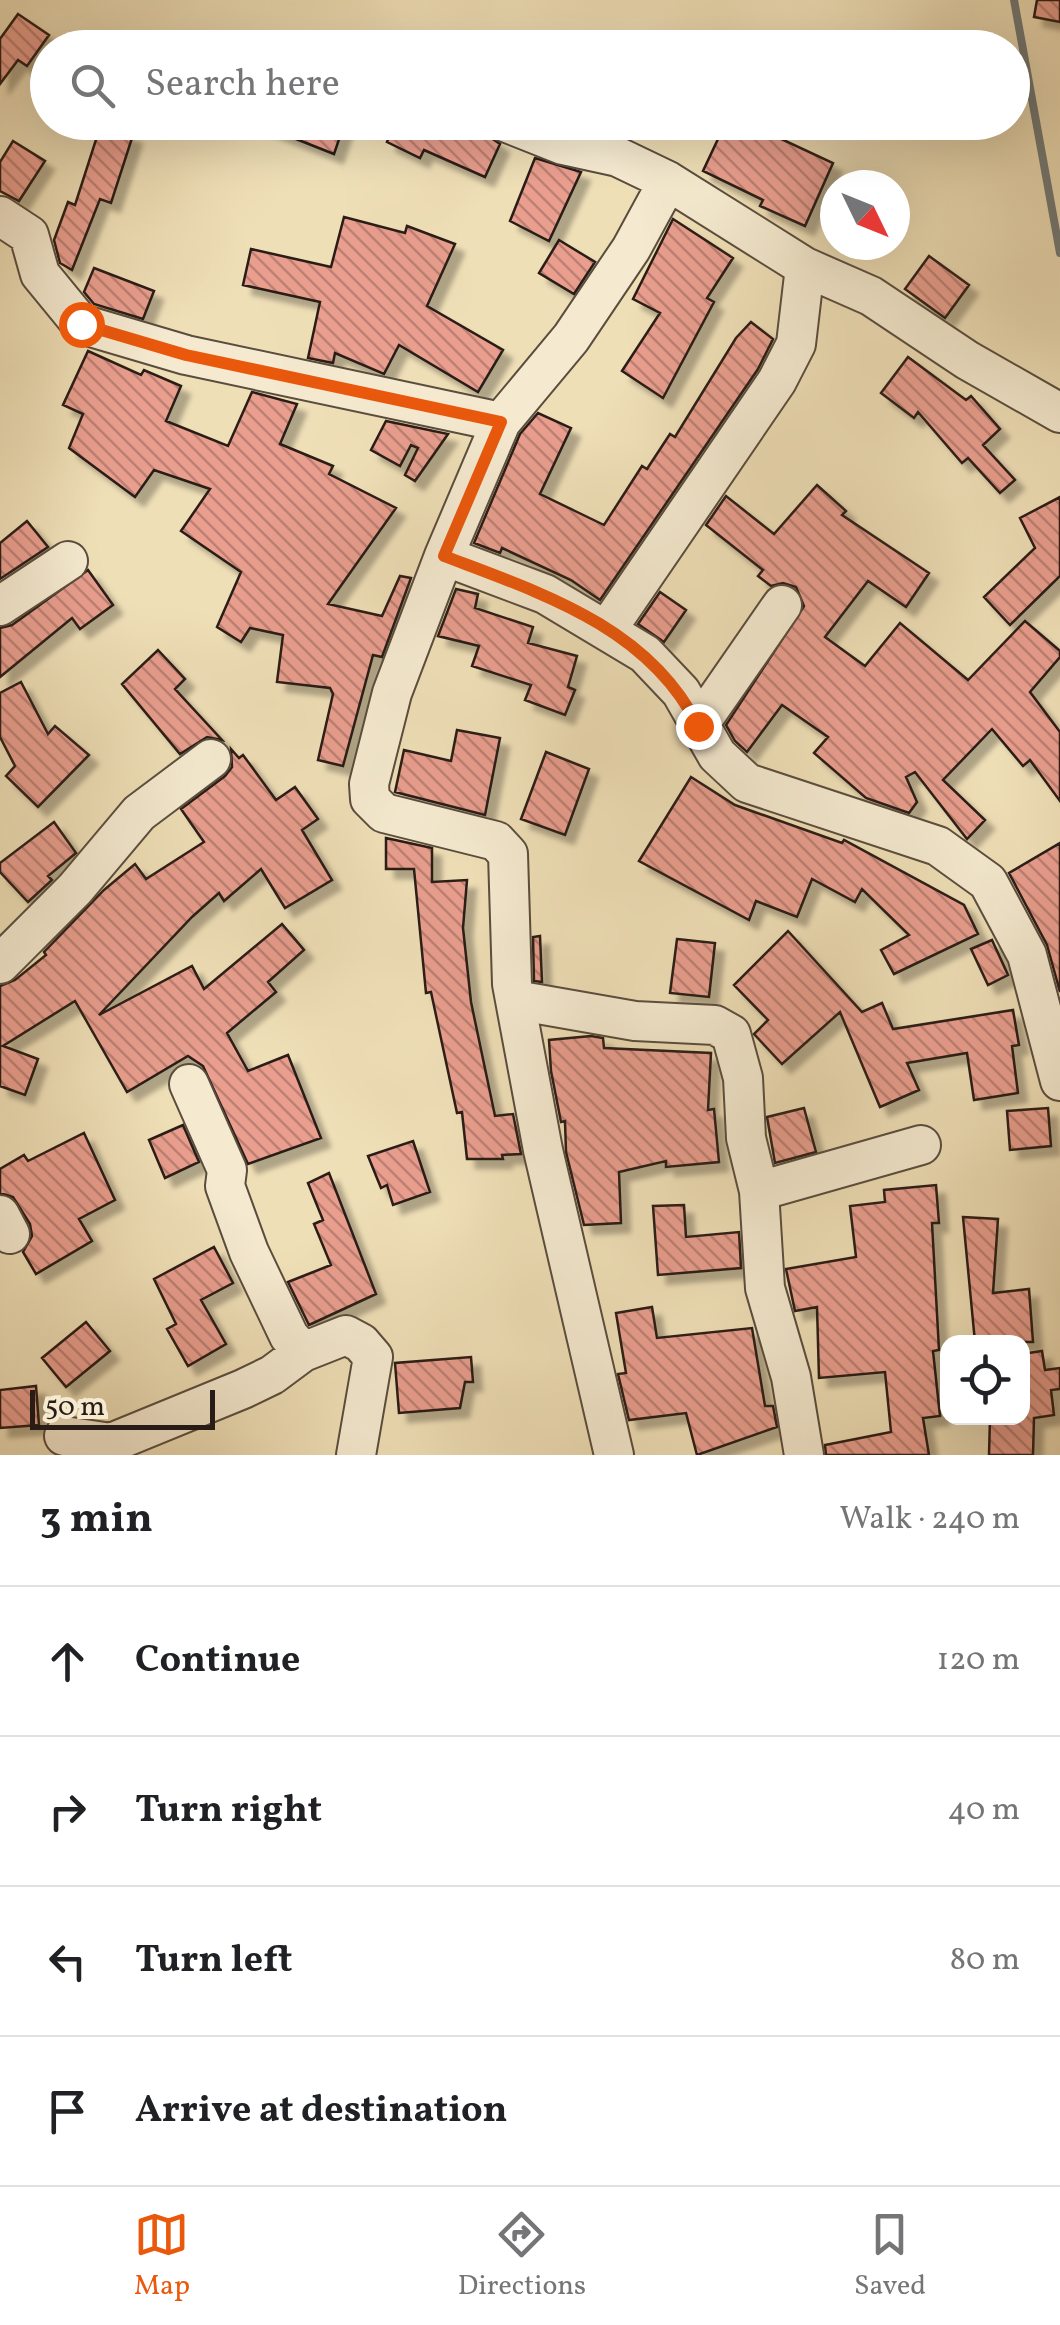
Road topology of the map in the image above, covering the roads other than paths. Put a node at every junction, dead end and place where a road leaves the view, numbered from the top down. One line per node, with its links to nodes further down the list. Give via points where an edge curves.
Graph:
1 (552, 140): 2 (street, via 618,157)
2 (668, 181): 4 (street); 6 (street, via 571,338)
3 (0, 216): 6 (street, via 29,235 40,274 81,324 186,355)
4 (805, 266): 5 (street, via 871,296); 11 (street, via 796,344 777,380)
5 (1060, 413)
6 (501, 422): 7 (street)
7 (444, 556): 11 (street, via 544,594); 15 (street, via 392,692 370,799 384,813 504,846)
8 (68, 561): 10 (street)
9 (782, 604): 12 (street)
10 (0, 606)
11 (608, 628): 12 (street, via 681,692)
12 (698, 726): 16 (street, via 747,783 938,846 988,882 1026,954)
13 (211, 758): 14 (street, via 139,813)
14 (0, 964)
15 (514, 1000): 19 (street, via 634,1021 714,1025 732,1034); 23 (street)
16 (1060, 1080)
17 (188, 1084): 20 (street, via 227,1170 225,1186 249,1252)
18 (921, 1145): 19 (street)
19 (759, 1191): 24 (street, via 765,1288 791,1377)
20 (303, 1352): 21 (street, via 243,1390 111,1443); 22 (street, via 346,1335 373,1358)
21 (64, 1436)
22 (356, 1455)
23 (614, 1455)
24 (804, 1455)

